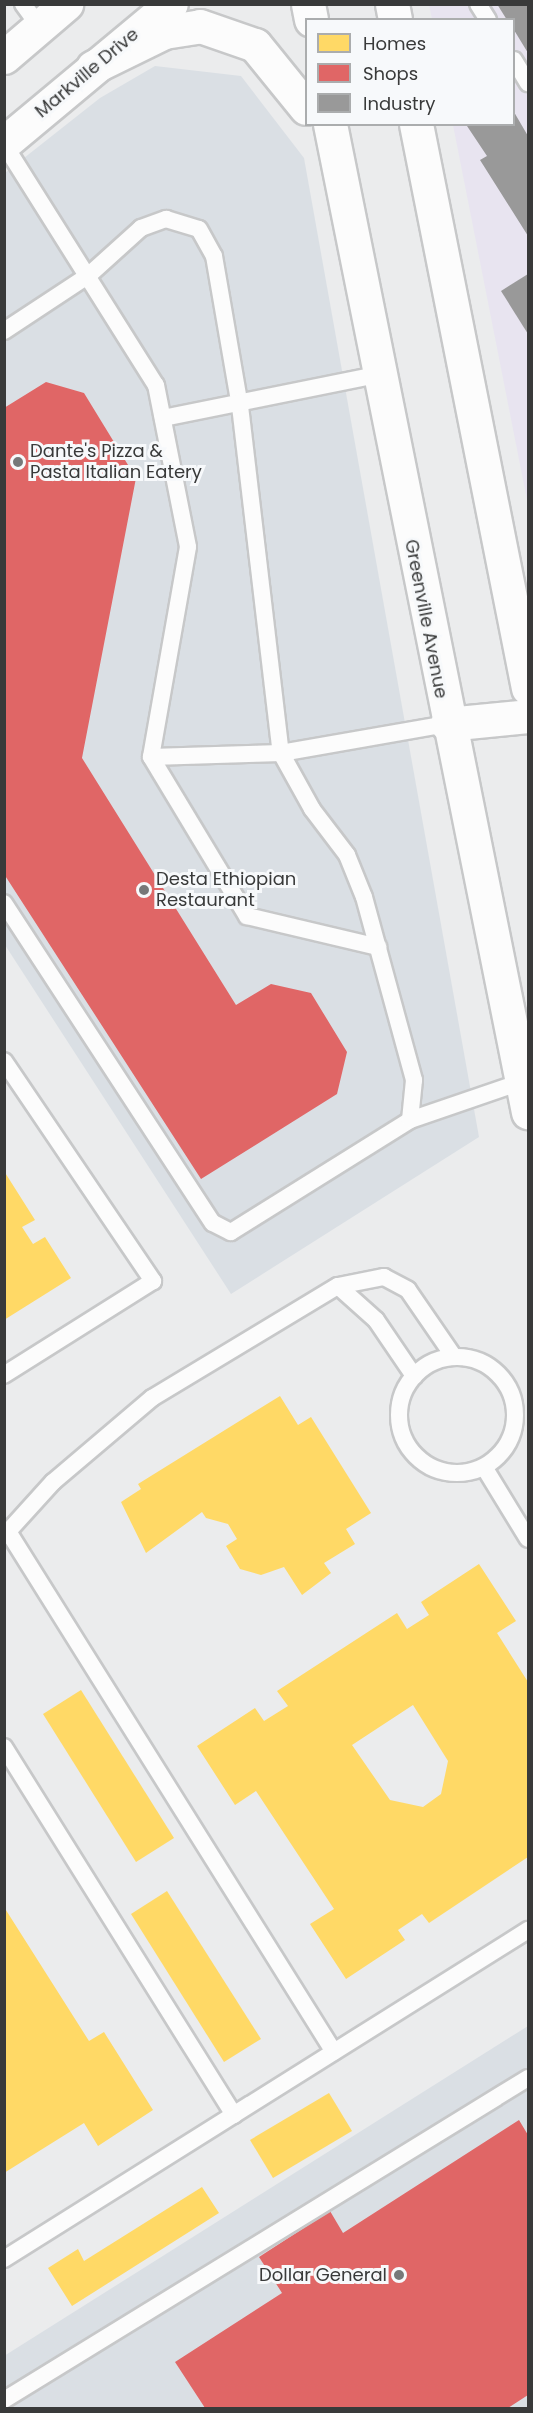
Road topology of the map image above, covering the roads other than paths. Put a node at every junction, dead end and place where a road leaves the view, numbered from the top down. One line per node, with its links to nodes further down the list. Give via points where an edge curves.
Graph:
1 (66, 4): 4 (main road)
2 (171, 4): 8 (main road, Markville Drive)
3 (478, 4): 5 (lane)
4 (31, 16): 6 (main road)
5 (487, 18)
6 (4, 57)
7 (515, 63): 9 (lane)
8 (93, 67): 10 (main road, via 164,32 200,26 255,45); 13 (main road, Markville Drive)
9 (528, 84)
10 (305, 107)
11 (416, 126): 19 (main road)
12 (327, 132): 16 (main road, Greenville Avenue)
13 (4, 144): 14 (lane)
14 (89, 274): 15 (lane); 17 (lane, via 141,228 166,219 199,229 214,256); 18 (lane, via 156,385)
15 (4, 331)
16 (377, 375): 17 (lane); 21 (main road, Greenville Avenue)
17 (240, 406): 18 (lane); 22 (lane)
18 (163, 418): 23 (lane, via 188,547)
19 (528, 688)
20 (528, 716): 21 (main road)
21 (447, 724): 22 (lane); 27 (main road, Greenville Avenue)
22 (280, 753): 23 (lane); 25 (lane, via 312,809 347,855)
23 (151, 758): 25 (lane, via 247,916)
24 (4, 903): 28 (lane, via 213,1223 231,1232)
25 (378, 947): 28 (lane, via 414,1080)
26 (4, 1061): 31 (lane, via 153,1281)
27 (525, 1097): 28 (lane)
28 (410, 1119)
29 (338, 1286): 30 (lane, via 384,1277 408,1290); 32 (lane, via 376,1320); 34 (lane, via 152,1398 53,1482)
30 (454, 1357): 32 (lane, via 428,1364); 33 (lane, via 486,1364 512,1392 513,1432 504,1449)
31 (4, 1375)
32 (414, 1376): 33 (lane, via 399,1409 406,1444 429,1466 444,1472)
33 (484, 1467): 35 (lane)
34 (7, 1534): 38 (lane)
35 (528, 1536)
36 (4, 1747): 40 (lane)
37 (528, 1930): 38 (lane)
38 (334, 2052): 40 (lane)
39 (528, 2078): 42 (lane)
40 (234, 2115): 41 (lane)
41 (4, 2259)
42 (4, 2400)

